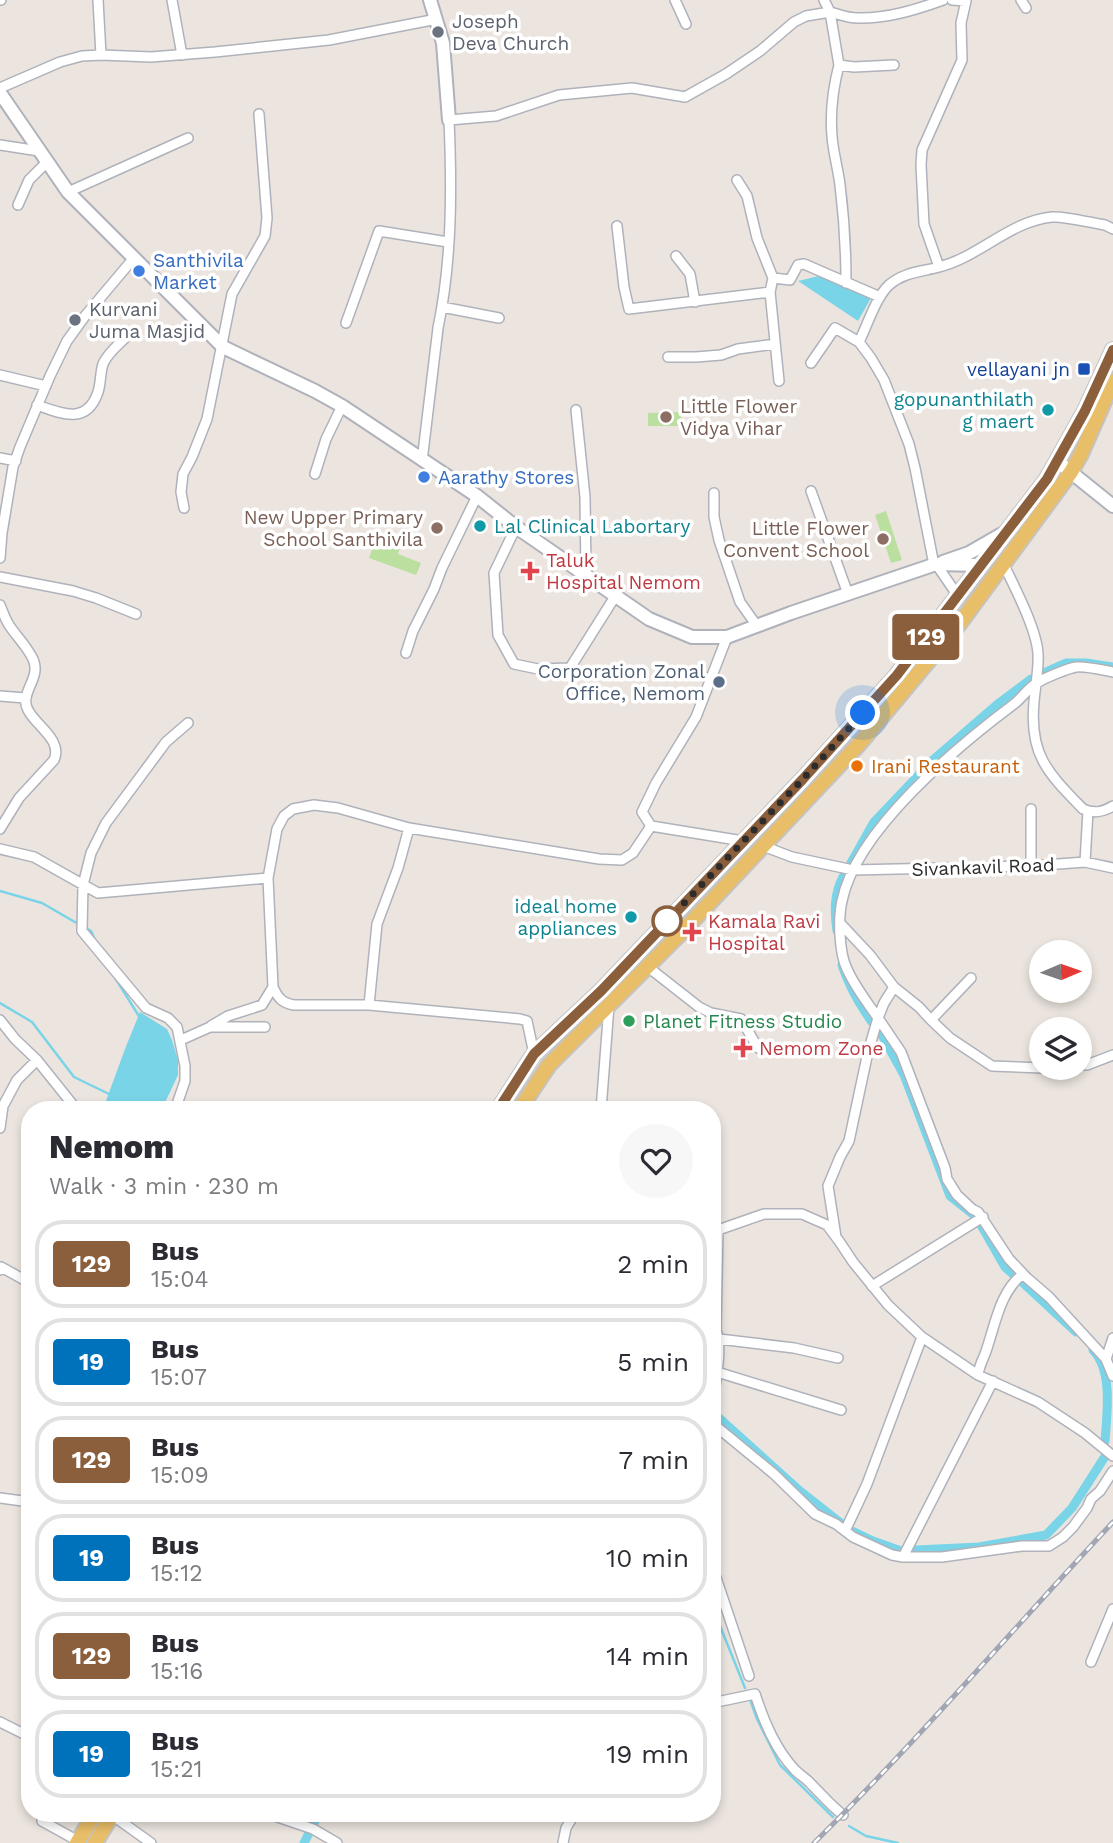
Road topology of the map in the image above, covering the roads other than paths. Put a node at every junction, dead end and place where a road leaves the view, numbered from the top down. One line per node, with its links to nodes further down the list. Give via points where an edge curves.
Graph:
1 (98, 0): 12 (street)
2 (172, 0): 13 (street)
3 (430, 0): 10 (street)
4 (675, 0): 11 (street)
5 (824, 0): 9 (street)
6 (943, 0): 9 (street, via 883,16 855,18)
7 (952, 0): 8 (street)
8 (967, 0): 30 (street, via 961,23 962,60 922,150 924,223)
9 (830, 12): 14 (street); 18 (street, via 794,22 760,51 685,97 632,88 559,95 496,116)
10 (437, 19): 13 (street, via 328,40); 18 (street)
11 (686, 24)
12 (101, 55): 13 (street); 16 (street, via 60,62)
13 (182, 55)
14 (839, 65): 15 (street); 32 (street, via 831,113 843,207)
15 (894, 65)
16 (0, 91): 21 (street)
17 (259, 114): 42 (street, via 265,236 232,293)
18 (449, 120): 27 (street, via 452,190)
19 (188, 138): 23 (street)
20 (0, 145): 21 (street)
21 (43, 157): 23 (street); 24 (street)
22 (737, 180): 31 (street, via 747,197)
23 (68, 192): 29 (street)
24 (18, 205)
25 (617, 226): 35 (street, via 629,309)
26 (1113, 229): 30 (street, via 1054,217 1026,224)
27 (448, 242): 36 (street); 38 (street, via 379,231)
28 (676, 256): 35 (street, via 690,274)
29 (132, 258): 42 (street); 49 (street, via 67,341)
30 (939, 267): 34 (street, via 906,274)
31 (773, 278): 32 (street, via 790,280 798,265 804,264); 33 (street)
32 (846, 283): 34 (street)
33 (770, 292): 35 (street); 41 (street)
34 (880, 298): 40 (street)
35 (695, 302)
36 (442, 307): 37 (street); 55 (street)
37 (499, 318)
38 (346, 323)
39 (125, 338): 50 (street, via 107,356 98,392 86,411 67,415)
40 (859, 342): 45 (street, via 835,328); 68 (street, via 884,380 909,444)
41 (775, 344): 44 (street, via 721,355); 47 (street)
42 (223, 347): 51 (street); 63 (street, via 207,419 183,474)
43 (1113, 350): 56 (main road)
44 (668, 357)
45 (811, 363)
46 (0, 375): 49 (street)
47 (779, 381)
48 (1113, 381): 57 (main road)
49 (46, 386): 50 (street)
50 (37, 405): 54 (street)
51 (342, 406): 55 (street); 58 (street)
52 (576, 411): 71 (street, via 585,497)
53 (0, 458): 54 (street)
54 (16, 461): 64 (street)
55 (422, 461): 61 (street)
56 (1057, 461): 57 (street); 66 (main road)
57 (1071, 472): 62 (street); 70 (main road)
58 (315, 474)
59 (811, 491): 73 (street)
60 (714, 493): 78 (street, via 719,540 740,602)
61 (477, 496): 65 (street); 80 (street)
62 (1113, 506)
63 (184, 508)
64 (2, 524): 67 (street)
65 (516, 527): 71 (street); 74 (street, via 494,573 498,635 514,664 538,670 570,668)
66 (1008, 530): 68 (street, via 969,554); 69 (main road)
67 (0, 558)
68 (935, 564): 69 (street); 73 (street); 75 (street)
69 (980, 565): 70 (main road); 75 (main road)
70 (1000, 570): 82 (street, via 1032,628 1038,654); 93 (main road, via 868,733)
71 (586, 574): 74 (street)
72 (0, 578): 77 (street, via 74,591)
73 (848, 594): 78 (street)
74 (616, 595): 79 (street, via 649,619 692,637)
75 (958, 596): 92 (main road, via 888,684)
76 (0, 605): 84 (street, via 34,661 35,672)
77 (136, 614)
78 (757, 626): 79 (street)
79 (727, 638): 89 (street, via 696,717 642,812)
80 (406, 653)
81 (1113, 672): 82 (street, via 1075,667)
82 (1035, 683): 88 (street, via 1032,726 1040,756 1052,776); 98 (street, via 954,752 888,817)
83 (0, 696): 84 (street)
84 (25, 698): 91 (street, via 57,753 19,797)
85 (188, 723): 100 (street, via 166,742 106,823 91,853)
86 (1113, 806): 88 (street, via 1102,813)
87 (1031, 809): 96 (street)
88 (1088, 811): 95 (street)
89 (651, 826): 90 (street, via 633,853 622,860); 92 (street)
90 (409, 828): 99 (street, via 338,808 314,805 293,810 276,829); 108 (street, via 377,923)
91 (0, 829)
92 (743, 841): 106 (main road)
93 (763, 846): 98 (street, Sivankavil Road); 102 (main road)
94 (0, 849): 100 (street, via 34,857)
95 (1085, 862): 96 (street, Sivankavil Road); 97 (street, Sivankavil Road)
96 (1031, 866): 98 (street, Sivankavil Road)
97 (1113, 868)
98 (853, 870): 101 (street, via 841,901)
99 (268, 878): 100 (street, via 98,892); 104 (street)
100 (83, 885): 114 (street, via 82,931 146,1008 177,1027)
101 (840, 923): 105 (street); 109 (street, via 845,965)
102 (648, 967): 107 (main road); 115 (street, via 699,1007 741,1019)
103 (971, 978): 111 (street)
104 (273, 987): 108 (street, via 278,998 294,1005); 112 (street, via 262,1005)
105 (894, 987): 109 (street); 111 (street)
106 (601, 991): 107 (main road); 116 (main road)
107 (609, 1004): 124 (main road, via 549,1065); 125 (street)
108 (369, 1005): 116 (street, via 527,1021)
109 (877, 1018): 127 (street, via 901,1052 947,1179 957,1195); 129 (street, via 849,1141 828,1186)
110 (0, 1020): 118 (street)
111 (930, 1020): 120 (street, via 992,1066)
112 (210, 1027): 113 (street); 114 (street)
113 (265, 1027)
114 (181, 1040): 122 (street, via 185,1081)
115 (758, 1048)
116 (534, 1054): 123 (main road)
117 (1113, 1055): 119 (street)
118 (37, 1060): 121 (street); 126 (street, via 17,1080 3,1106)
119 (1092, 1063)
120 (1029, 1067)
121 (70, 1101)
122 (178, 1101)
123 (504, 1101)
124 (525, 1101)
125 (602, 1101)
126 (0, 1128)
127 (983, 1217): 131 (street); 133 (street)
128 (721, 1229): 129 (street, via 764,1214 802,1214 827,1225)
129 (836, 1237): 133 (street)
130 (0, 1270): 132 (street)
131 (1023, 1275): 138 (street); 140 (street, via 999,1311)
132 (21, 1278)
133 (872, 1286): 134 (street)
134 (922, 1337): 140 (street); 149 (street)
135 (1113, 1338): 138 (street)
136 (721, 1339): 137 (street)
137 (838, 1358)
138 (1107, 1359): 141 (street)
139 (721, 1373): 143 (street)
140 (978, 1375): 142 (street)
141 (1113, 1376)
142 (993, 1381): 145 (street, via 1038,1402); 150 (street)
143 (841, 1410)
144 (721, 1430): 149 (street, via 815,1514)
145 (1113, 1454)
146 (1113, 1471): 150 (street, via 1073,1527 1049,1546 942,1558)
147 (0, 1498): 148 (street)
148 (21, 1501)
149 (845, 1531): 150 (street)
150 (903, 1557)
151 (721, 1593): 154 (street)
152 (1113, 1609): 153 (street)
153 (1091, 1662)
154 (749, 1676)
155 (721, 1701): 158 (street, via 755,1694 774,1740 795,1770)
156 (0, 1722): 157 (street)
157 (21, 1732)
158 (843, 1815)
159 (44, 1822): 165 (street)
160 (90, 1822): 165 (main road)
161 (107, 1822): 166 (main road)
162 (123, 1822): 167 (street)
163 (292, 1822): 168 (street)
164 (570, 1822): 169 (street)
165 (78, 1842)
166 (95, 1843)
167 (152, 1843)
168 (337, 1843)
169 (563, 1843)

